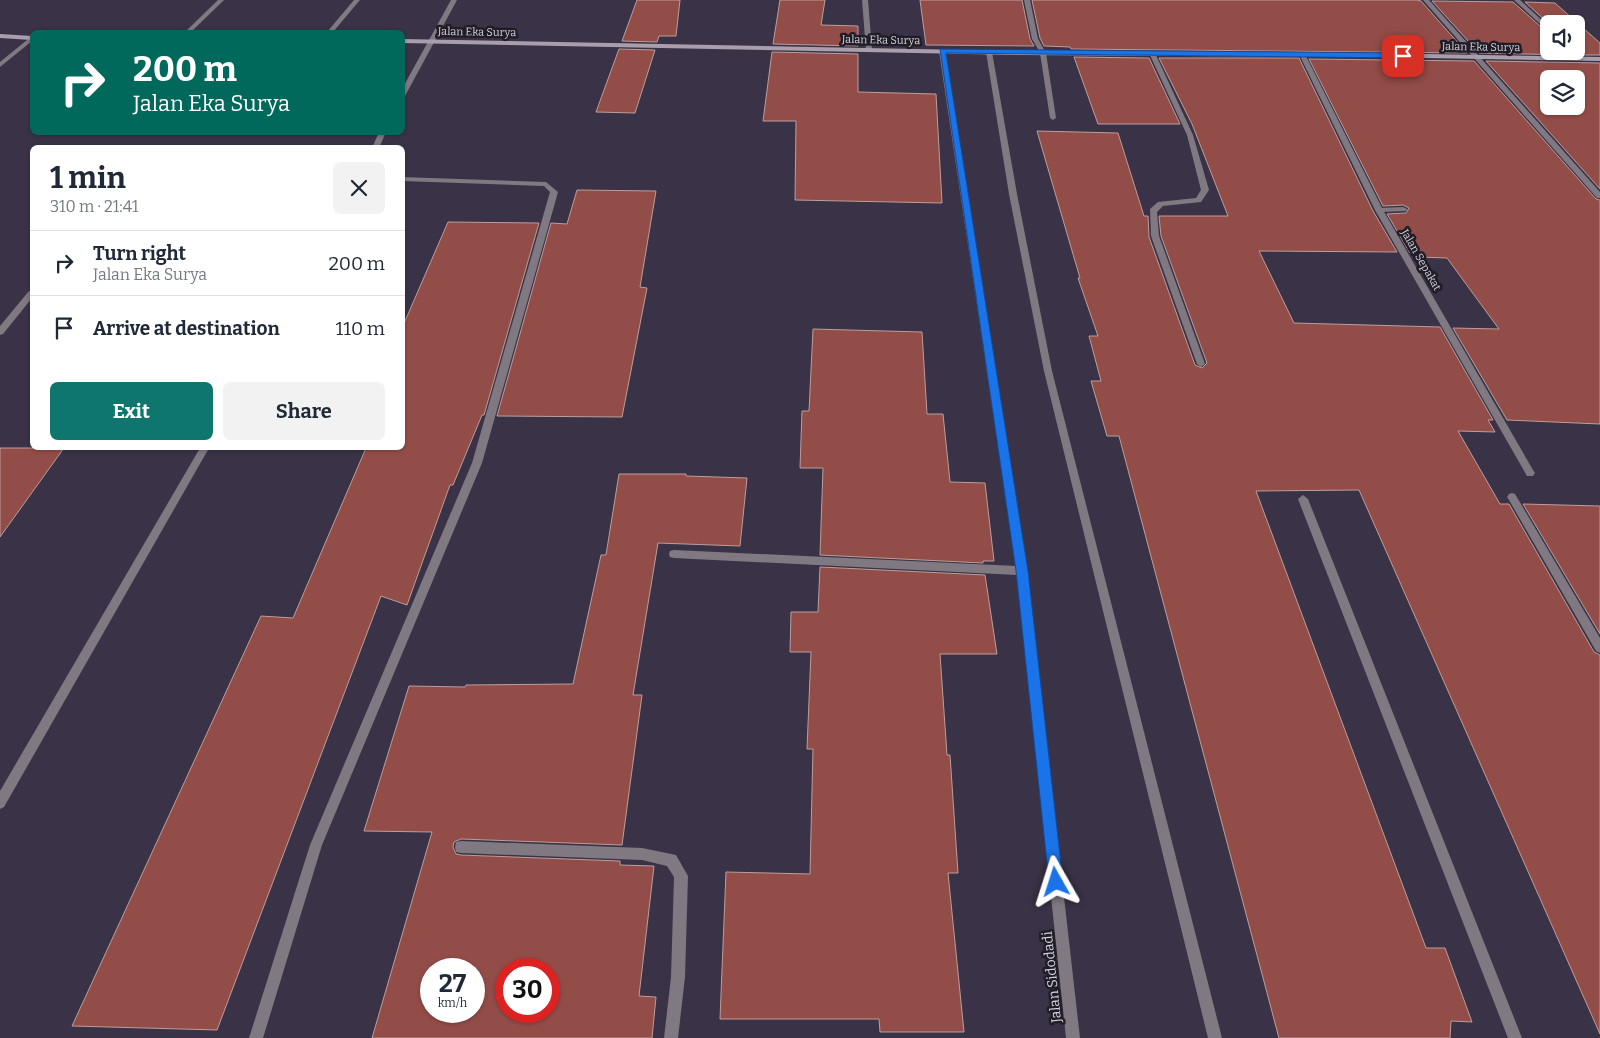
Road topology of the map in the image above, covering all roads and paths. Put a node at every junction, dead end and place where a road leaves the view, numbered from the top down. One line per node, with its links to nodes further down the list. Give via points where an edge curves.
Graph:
1 (221, 0): 9 (street)
2 (357, 0): 10 (street)
3 (454, 0): 15 (street)
4 (865, 0): 16 (street)
5 (1027, 0): 19 (street, via 1035,39)
6 (1426, 0): 22 (street)
7 (1517, 0): 8 (street)
8 (1540, 22)
9 (190, 30)
10 (332, 30)
11 (0, 36): 12 (street)
12 (30, 38)
13 (30, 40): 26 (street)
14 (405, 41): 15 (street, Jalan Eka Surya)
15 (432, 41): 16 (street, Jalan Eka Surya); 27 (street)
16 (868, 50): 17 (street, Jalan Eka Surya)
17 (942, 51): 18 (street, Jalan Eka Surya); 41 (street, Jalan Sidodadi)
18 (989, 52): 19 (street, Jalan Eka Surya); 48 (street, via 1048,371)
19 (1043, 53): 20 (street, Jalan Eka Surya); 28 (street)
20 (1152, 53): 21 (street, Jalan Eka Surya); 35 (street, via 1190,135 1205,190 1198,200 1161,204 1152,211 1155,236)
21 (1302, 54): 22 (street, Jalan Eka Surya); 32 (street, Jalan Sepakat)
22 (1477, 57): 23 (street, Jalan Eka Surya); 30 (street)
23 (1540, 58)
24 (1585, 59): 25 (street, Jalan Eka Surya)
25 (1600, 59)
26 (0, 66)
27 (405, 90)
28 (1053, 118)
29 (405, 179): 45 (street, via 546,184 554,192 477,463 316,845)
30 (1600, 196)
31 (1403, 209): 32 (street)
32 (1379, 210): 37 (street, Jalan Sepakat)
33 (30, 295): 34 (street)
34 (0, 332)
35 (1201, 364)
36 (203, 450): 43 (street)
37 (1530, 473)
38 (1512, 497): 42 (street)
39 (1302, 499): 49 (street)
40 (674, 554): 41 (street)
41 (1022, 571): 47 (street, Jalan Sidodadi)
42 (1600, 648)
43 (0, 803)
44 (462, 847): 46 (street, via 642,854 671,860 681,876 678,978)
45 (256, 1038)
46 (671, 1038)
47 (1073, 1038)
48 (1215, 1038)
49 (1515, 1038)

